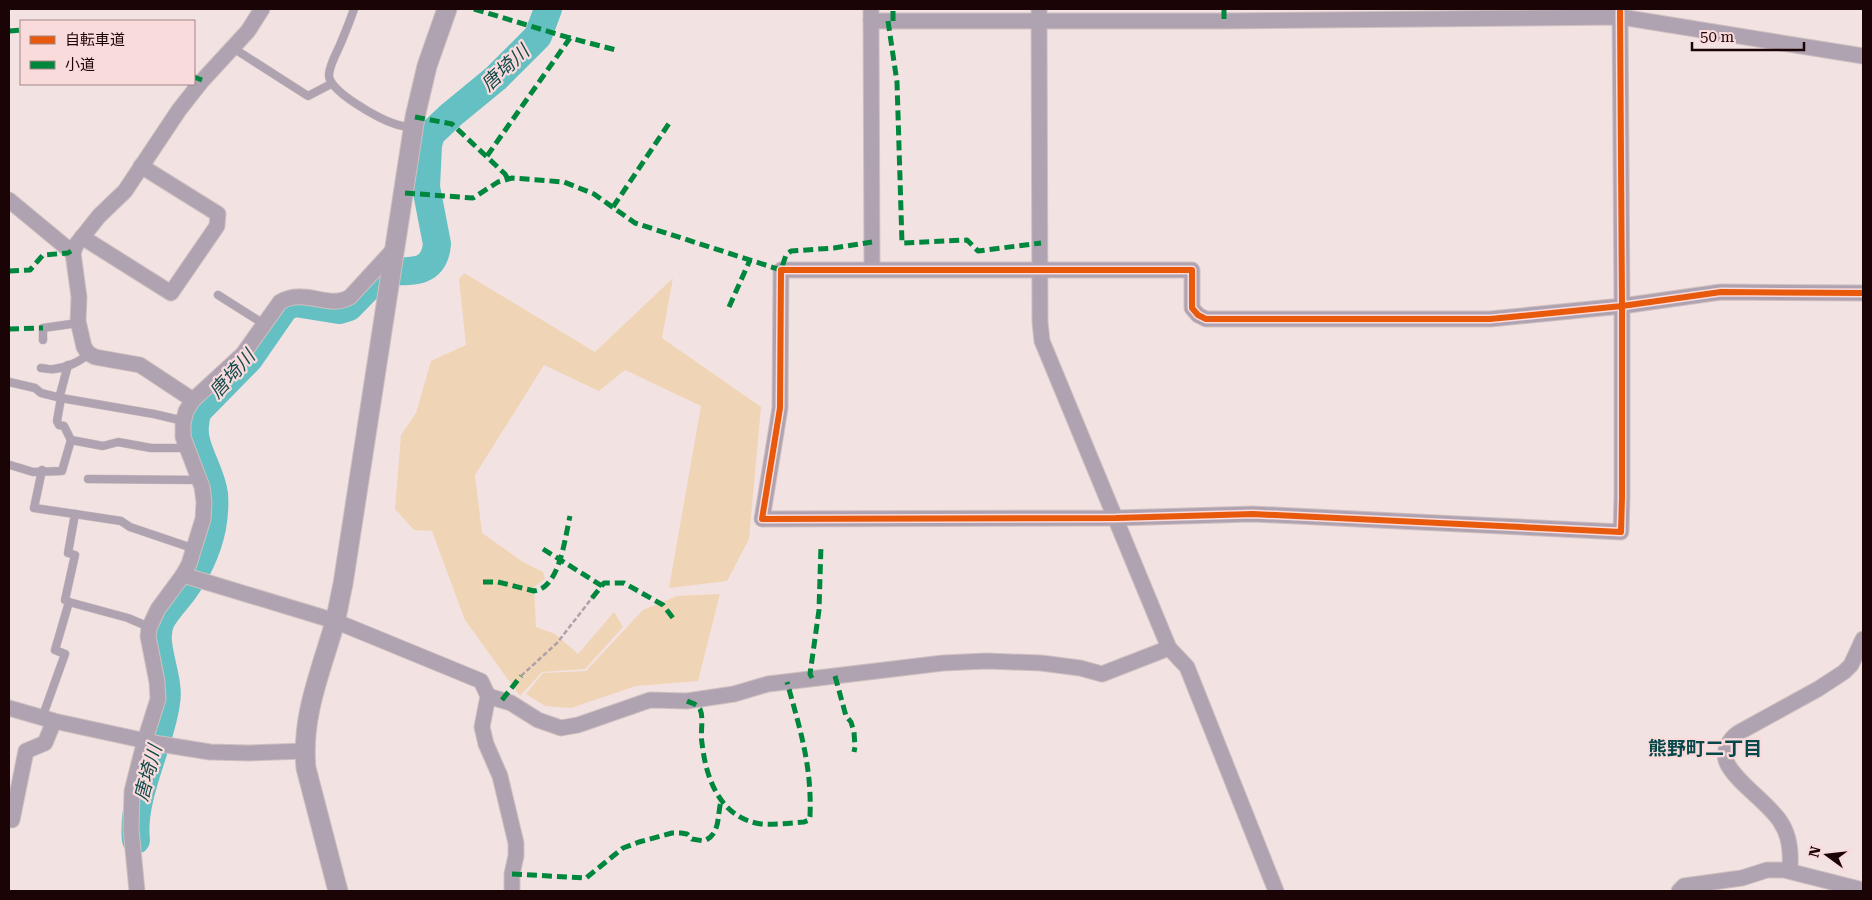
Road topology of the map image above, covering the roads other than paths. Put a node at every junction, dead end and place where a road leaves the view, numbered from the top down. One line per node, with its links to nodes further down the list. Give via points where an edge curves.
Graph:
1 (262, 9): 7 (street)
2 (354, 9): 9 (lane, via 330,66 328,76)
3 (447, 9): 10 (street, via 426,66)
4 (1620, 13): 6 (street); 8 (street); 20 (street)
5 (871, 15): 6 (street); 16 (street)
6 (1039, 15): 17 (street)
7 (233, 48): 9 (lane, via 308,96); 11 (street, via 196,89)
8 (1863, 56)
9 (331, 84): 10 (lane, via 369,112 395,124)
10 (414, 128): 14 (street)
11 (141, 166): 13 (street, via 125,191); 13 (street, via 218,214 217,226 171,294)
12 (9, 200): 15 (street)
13 (82, 237): 15 (street)
14 (396, 248): 22 (street, via 350,297 334,302 296,295 288,297 280,302); 42 (street)
15 (73, 253): 21 (street)
16 (872, 268): 17 (street); 38 (street, via 781,270 780,408 762,519)
17 (1041, 269): 20 (street, via 1192,270 1192,308 1198,316 1206,319 1490,319); 38 (street, via 1042,341)
18 (1863, 293): 20 (street, via 1721,292)
19 (218, 295): 22 (lane)
20 (1622, 306): 38 (street, via 1621,532 1253,514)
21 (78, 323): 23 (lane, via 43,328); 24 (street)
22 (264, 324): 29 (street, via 244,354)
23 (43, 340)
24 (88, 353): 25 (lane); 29 (street, via 95,358 140,365)
25 (68, 365): 26 (lane, via 53,370); 28 (lane)
26 (41, 368)
27 (9, 382): 28 (lane)
28 (61, 398): 30 (lane); 31 (lane, via 57,421 64,426)
29 (193, 400): 30 (street)
30 (184, 421): 32 (street)
31 (71, 440): 32 (lane, via 103,446 118,442 151,448); 34 (lane, via 62,471)
32 (188, 448): 36 (street)
33 (10, 465): 34 (lane, via 33,472)
34 (42, 470): 37 (lane, via 34,508)
35 (88, 479): 36 (lane)
36 (200, 480): 39 (street, via 203,519)
37 (75, 514): 39 (lane, via 121,521); 41 (lane, via 68,553 75,554 65,600)
38 (1116, 518): 45 (street)
39 (195, 549): 40 (street)
40 (184, 575): 42 (street); 43 (street, via 158,609)
41 (69, 602): 43 (lane); 48 (lane, via 55,650 65,654)
42 (335, 621): 46 (street, via 481,681); 50 (street, via 311,698)
43 (149, 627): 49 (street, via 158,699)
44 (1863, 639): 52 (street, via 1851,665 1844,672 1738,733 1731,738 1726,749 1727,764 1784,829 1791,855)
45 (1169, 648): 46 (street, via 1102,674 1041,663 943,663 768,684 734,694 687,701 650,700 561,728 538,720 512,703); 57 (street, via 1186,667)
46 (488, 696): 56 (street, via 482,727 500,776 516,843)
47 (9, 708): 48 (street)
48 (48, 719): 49 (street); 51 (street, via 45,743 26,751)
49 (152, 742): 50 (street, via 210,752); 54 (street, via 132,791 131,829)
50 (305, 751): 55 (street, via 306,768)
51 (12, 820)
52 (1790, 870): 53 (street); 58 (street, via 1767,870 1742,878 1684,886)
53 (1863, 890)
54 (137, 891)
55 (338, 891)
56 (512, 891)
57 (1276, 891)
58 (1679, 891)

